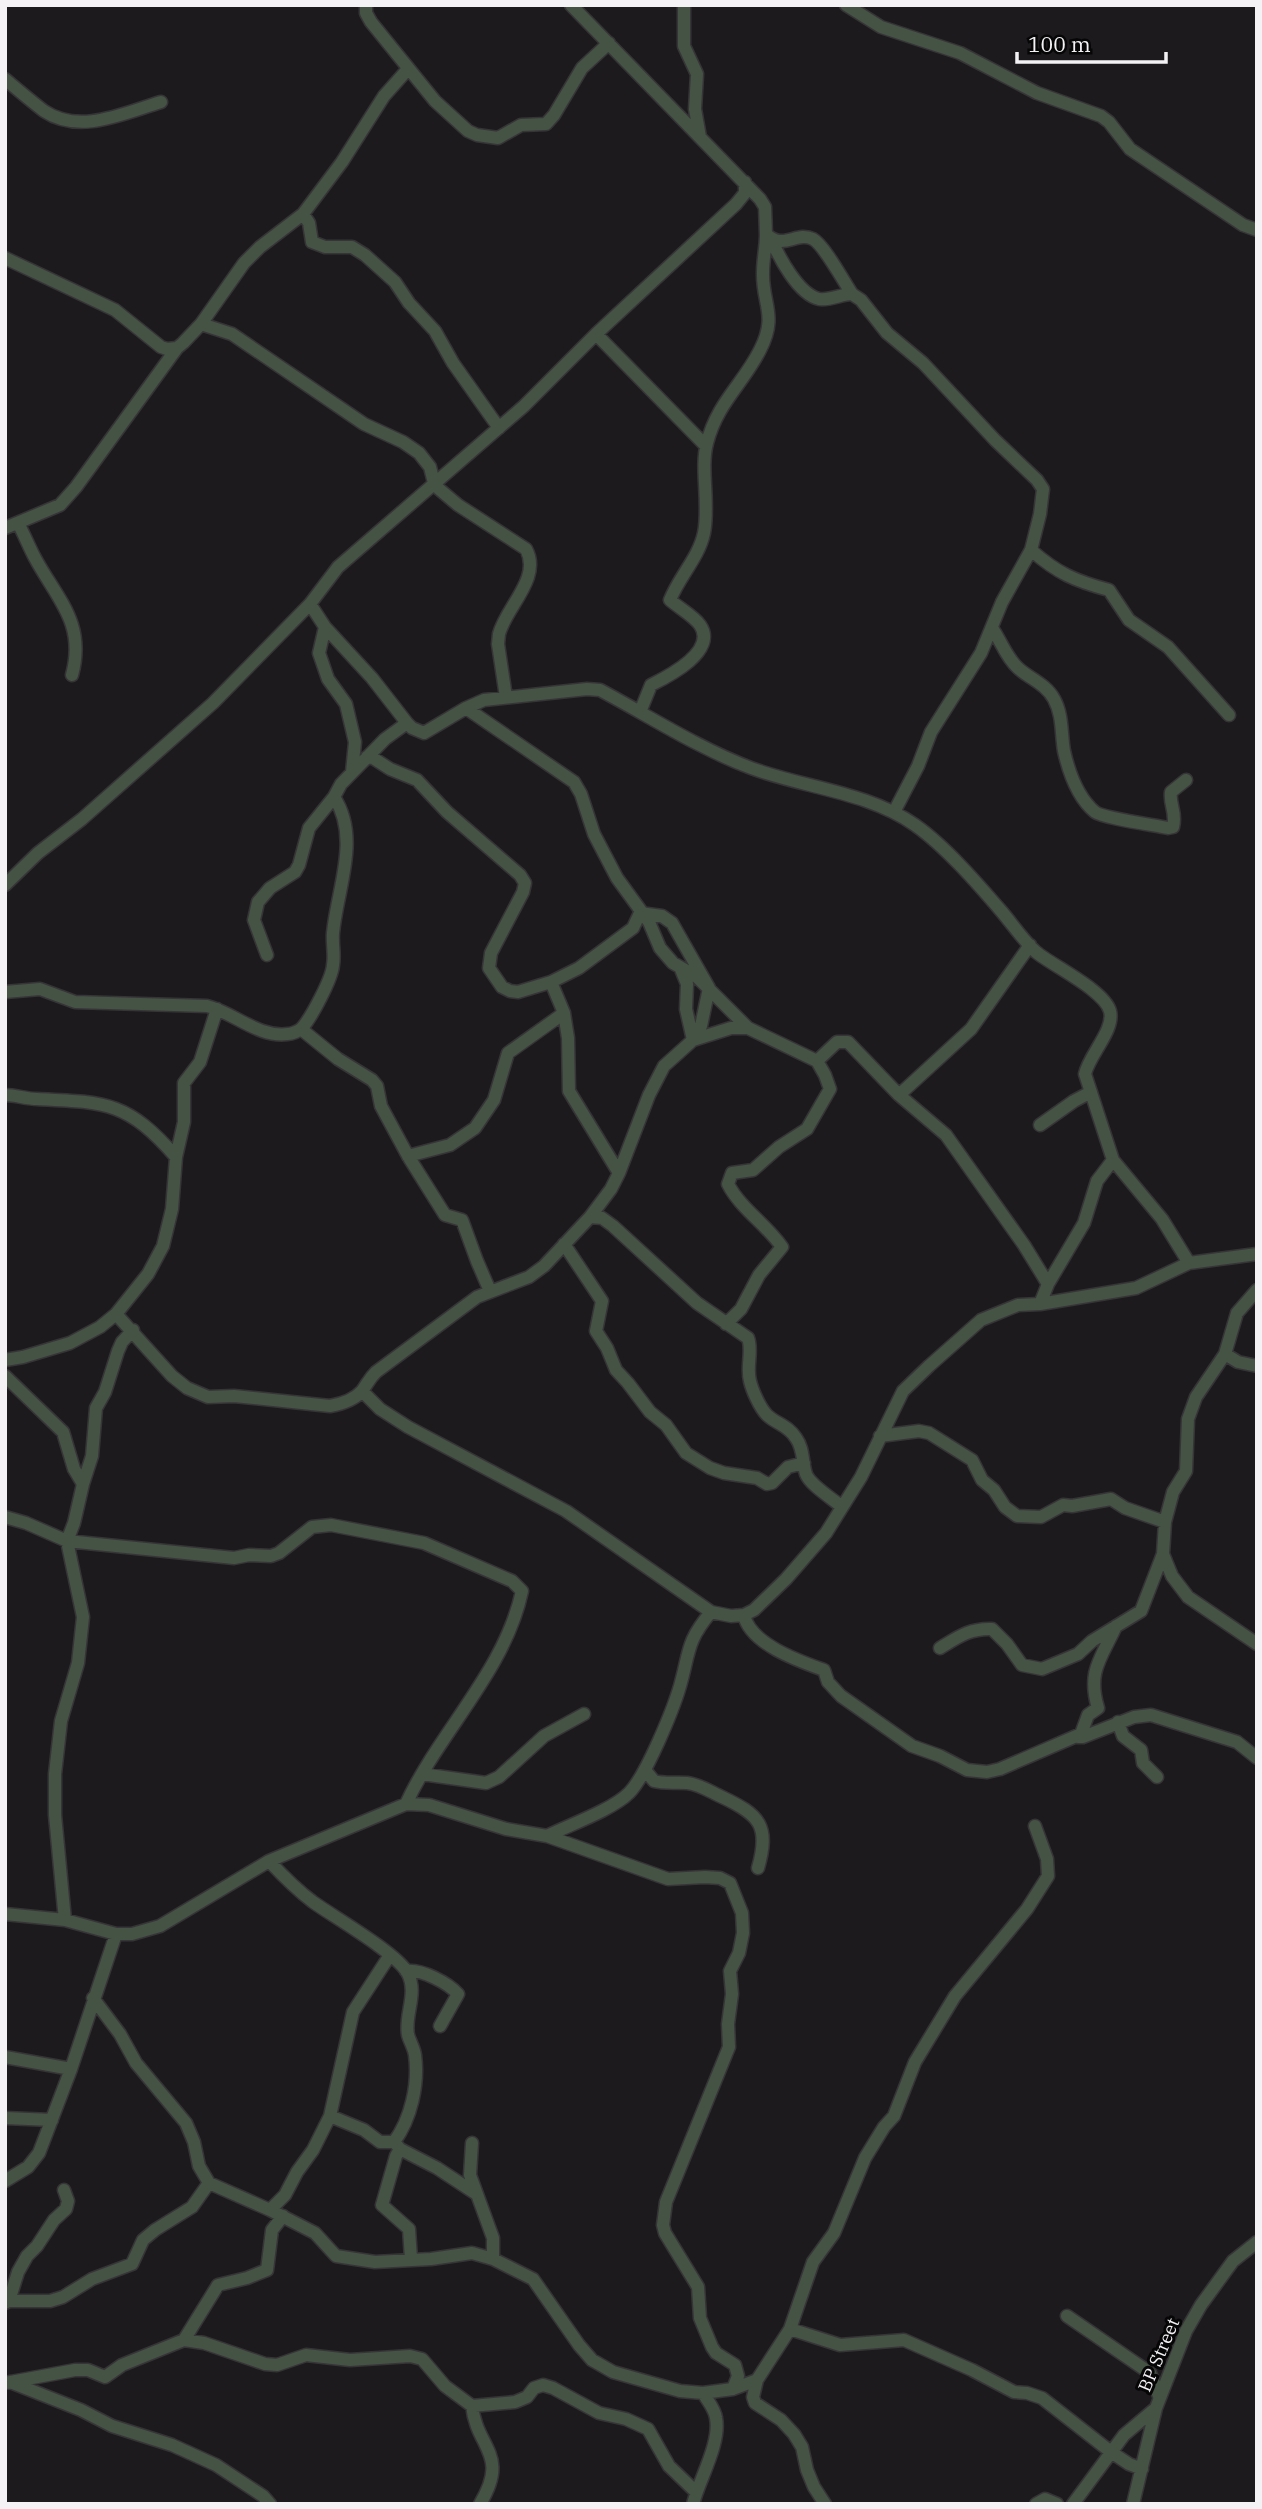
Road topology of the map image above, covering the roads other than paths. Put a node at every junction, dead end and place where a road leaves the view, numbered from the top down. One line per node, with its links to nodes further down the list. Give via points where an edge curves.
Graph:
1 (366, 5): 6 (street, via 371,22)
2 (571, 5): 5 (street)
3 (684, 5): 9 (street, via 684,46 697,74 695,109)
4 (846, 5): 12 (street, via 880,27 960,53 1037,93 1101,116 1130,149)
5 (609, 43): 6 (street, via 582,68 546,124 522,125 498,138 468,131); 9 (street)
6 (408, 69): 11 (street, via 384,96)
7 (5, 79): 8 (street, via 44,110 74,122 93,122)
8 (161, 102)
9 (700, 137): 10 (street)
10 (745, 182): 13 (street, via 765,207); 17 (street, via 745,193 736,204)
11 (303, 214): 16 (street, via 244,262); 19 (street, via 312,242 352,247 394,282 435,331)
12 (1257, 230)
13 (768, 237): 15 (street, via 781,264 816,298); 15 (street, via 785,243 804,236 816,240); 20 (street, via 763,273 770,313 766,333 760,351 722,404)
14 (5, 258): 18 (street, via 114,310 161,347)
15 (852, 294): 24 (street, via 1037,480 1043,489)
16 (201, 324): 18 (street); 21 (street, via 232,334 364,424 403,442 419,453)
17 (596, 334): 19 (street); 20 (street)
18 (177, 348): 22 (street, via 60,505)
19 (499, 428): 21 (street)
20 (706, 446): 31 (street, via 704,535 670,600 700,625 702,649 676,672 651,685)
21 (434, 483): 25 (street, via 338,567); 29 (street, via 458,505 526,549 530,557 531,569 499,634)
22 (19, 523): 23 (street); 28 (street, via 69,614 77,656)
23 (5, 528)
24 (1031, 550): 27 (street); 32 (street, via 1075,581 1109,590 1129,620 1168,647)
25 (310, 604): 26 (street); 39 (street, via 213,703)
26 (325, 627): 33 (street); 35 (street, via 320,663 346,704 355,742)
27 (992, 628): 36 (street, via 1008,657 1054,697 1072,779 1097,814 1173,827 1176,817 1171,792); 38 (street, via 930,732)
28 (72, 675)
29 (506, 697): 30 (street); 31 (street, via 600,690)
30 (466, 708): 33 (street, via 424,733); 40 (street, via 574,782 594,834)
31 (640, 712): 38 (street, via 751,768)
32 (1228, 715)
33 (407, 723): 34 (street)
34 (367, 757): 35 (street); 44 (street, via 417,780 520,875 525,883 523,892 491,953 489,968 510,991)
35 (352, 772): 37 (street)
36 (1186, 780)
37 (334, 797): 42 (street, via 309,828 295,872 258,902 254,920); 50 (street, via 344,820 347,853 333,934 333,967)
38 (894, 812): 41 (street, via 933,840)
39 (5, 885)
40 (640, 913): 43 (street, via 660,948); 44 (street, via 633,928 579,968); 45 (street, via 662,916 672,923)
41 (1030, 945): 53 (street, via 1083,983 1110,1010 1108,1029 1085,1074); 55 (street, via 971,1029)
42 (267, 955)
43 (680, 967): 45 (street); 51 (street, via 688,984 686,1009)
44 (551, 982): 48 (street)
45 (709, 988): 49 (street); 51 (street)
46 (5, 992): 47 (street, via 40,989 75,1002)
47 (217, 1009): 50 (street, via 265,1033 288,1034); 58 (street, via 200,1062 184,1083 184,1122)
48 (564, 1013): 57 (street, via 508,1053 494,1100 475,1128 450,1145); 60 (street, via 569,1091)
49 (748, 1028): 51 (street, via 731,1028); 52 (street)
50 (301, 1029): 57 (street, via 372,1080)
51 (693, 1040): 60 (street, via 664,1066)
52 (817, 1061): 55 (street, via 837,1042 848,1042); 70 (street, via 830,1089 807,1129 753,1170 732,1173 728,1184 782,1247)
53 (1091, 1092): 56 (street); 59 (street)
54 (5, 1095): 58 (street, via 85,1100 121,1110 153,1130)
55 (899, 1095): 65 (street, via 946,1135)
56 (1040, 1125)
57 (408, 1156): 67 (street, via 445,1215 462,1220)
58 (176, 1157): 69 (street, via 172,1209 163,1245 148,1274)
59 (1114, 1160): 64 (street, via 1162,1219); 65 (street, via 1097,1181 1084,1223)
60 (619, 1173): 61 (street)
61 (590, 1217): 62 (street); 70 (street, via 614,1226)
62 (564, 1244): 67 (street, via 529,1277); 78 (street, via 602,1301 596,1331 616,1370 686,1453 710,1468 767,1484 788,1467)
63 (1257, 1254): 64 (street)
64 (1189, 1263): 68 (street, via 1136,1288)
65 (1048, 1284): 68 (street)
66 (1257, 1290): 72 (street, via 1237,1313)
67 (491, 1291): 76 (street, via 376,1371)
68 (1040, 1304): 77 (street, via 1018,1305 981,1320 903,1391)
69 (116, 1314): 71 (street); 73 (street, via 70,1343)
70 (726, 1324): 78 (street, via 748,1338 750,1382 766,1414 796,1438)
71 (133, 1330): 76 (street, via 172,1376 208,1397 330,1406); 79 (street, via 122,1342 96,1408 92,1456)
72 (1225, 1354): 74 (street); 82 (street, via 1196,1397 1188,1419 1186,1471 1173,1492)
73 (5, 1360)
74 (1257, 1366)
75 (5, 1376): 79 (street, via 63,1432)
76 (362, 1391): 85 (street, via 408,1427 566,1511)
77 (880, 1436): 80 (street); 82 (street, via 929,1433 972,1460 982,1480 1017,1516 1041,1517 1063,1505 1111,1499)
78 (804, 1463): 80 (street, via 810,1481)
79 (82, 1484): 83 (street)
80 (842, 1507): 86 (street, via 826,1533 786,1578)
81 (5, 1517): 83 (street)
82 (1165, 1521): 84 (street)
83 (66, 1541): 95 (street, via 234,1558 271,1556 312,1527 331,1525 424,1543 512,1581 522,1591 518,1610 493,1661); 103 (street, via 83,1617 55,1774)
84 (1163, 1554): 87 (street, via 1146,1604); 88 (street, via 1188,1597)
85 (711, 1612): 86 (street); 94 (street, via 691,1640 680,1688)
86 (744, 1615): 92 (street, via 753,1631 790,1658 824,1670 841,1696 885,1728 912,1746 967,1770 1000,1769)
87 (1116, 1626): 89 (street, via 1078,1654 1042,1669 1022,1665 992,1629 967,1632); 92 (street, via 1096,1668 1093,1692 1098,1708 1088,1715)
88 (1256, 1641)
89 (940, 1648)
90 (584, 1714): 95 (street, via 544,1736 499,1777 486,1783)
91 (1118, 1722): 92 (street); 93 (street, via 1151,1715 1237,1742); 96 (street, via 1123,1737 1141,1750 1143,1763)
92 (1078, 1737)
93 (1257, 1758)
94 (645, 1770): 99 (street, via 617,1802); 101 (street, via 654,1781 688,1783 740,1805 752,1815 761,1826 764,1845)
95 (422, 1774): 97 (street)
96 (1157, 1777)
97 (406, 1804): 99 (street, via 429,1805 506,1829); 100 (street)
98 (1035, 1826): 127 (street, via 1048,1876 1027,1909 955,1996 915,2062 894,2116 865,2158 834,2233 813,2262)
99 (547, 1836): 131 (street, via 668,1879 720,1878 730,1883 742,1913 739,1953 730,1971 729,2047 666,2202 663,2225 698,2287 699,2318 712,2347 735,2365 738,2375)
100 (270, 1861): 104 (street, via 160,1926); 105 (street, via 312,1901)
101 (758, 1868)
102 (5, 1914): 103 (street)
103 (65, 1920): 104 (street)
104 (116, 1934): 107 (street)
105 (390, 1955): 106 (street); 111 (street, via 353,2012)
106 (407, 1971): 108 (street, via 422,1973 458,1994); 115 (street, via 413,1989 407,2032 415,2055 415,2086)
107 (93, 1998): 110 (street); 117 (street, via 136,2063 186,2123)
108 (440, 2025)
109 (5, 2057): 110 (street)
110 (71, 2069): 113 (street)
111 (330, 2116): 115 (street); 120 (street, via 285,2196)
112 (5, 2118): 113 (street)
113 (52, 2120): 116 (street, via 39,2153)
114 (472, 2143): 119 (street, via 470,2175)
115 (397, 2146): 119 (street); 123 (street, via 382,2205 408,2229)
116 (5, 2181)
117 (209, 2183): 120 (street); 125 (street, via 192,2207 143,2240 132,2264 92,2278 50,2301)
118 (64, 2189): 125 (street, via 66,2209 27,2256)
119 (475, 2193): 124 (street, via 493,2238)
120 (270, 2210): 121 (street)
121 (283, 2216): 123 (street, via 315,2234 341,2258 375,2262); 128 (street, via 272,2231 267,2270 218,2285)
122 (1257, 2242): 133 (street, BP Street, via 1233,2261 1201,2305)
123 (411, 2259): 124 (street, via 472,2253)
124 (493, 2259): 132 (street, via 533,2279 579,2345 602,2367 681,2391)
125 (7, 2302)
126 (1068, 2316): 133 (street, via 1150,2373)
127 (790, 2329): 129 (street); 135 (street, via 840,2345 904,2340 1007,2389 1042,2399)
128 (184, 2340): 130 (street, via 122,2365 106,2377 75,2370); 134 (street, via 277,2365 306,2356 350,2360 410,2356 422,2359 445,2386)
129 (757, 2380): 131 (street); 140 (street, via 755,2403 794,2434)
130 (7, 2383): 138 (street, via 216,2465)
131 (733, 2389): 132 (street)
132 (703, 2393): 137 (street, via 716,2424 709,2464)
133 (1157, 2402): 135 (street); 136 (street, BP Street)
134 (472, 2406): 137 (street, via 514,2402 534,2388 553,2388 599,2413 648,2429); 139 (street, via 473,2418 492,2455 494,2474)
135 (1111, 2452): 136 (street); 143 (street)
136 (1142, 2469): 144 (street, BP Street)
137 (694, 2498)
138 (270, 2504)
139 (480, 2504)
140 (825, 2504)
141 (1036, 2504): 142 (street, via 1045,2499)
142 (1057, 2504)
143 (1073, 2504)
144 (1133, 2504)

